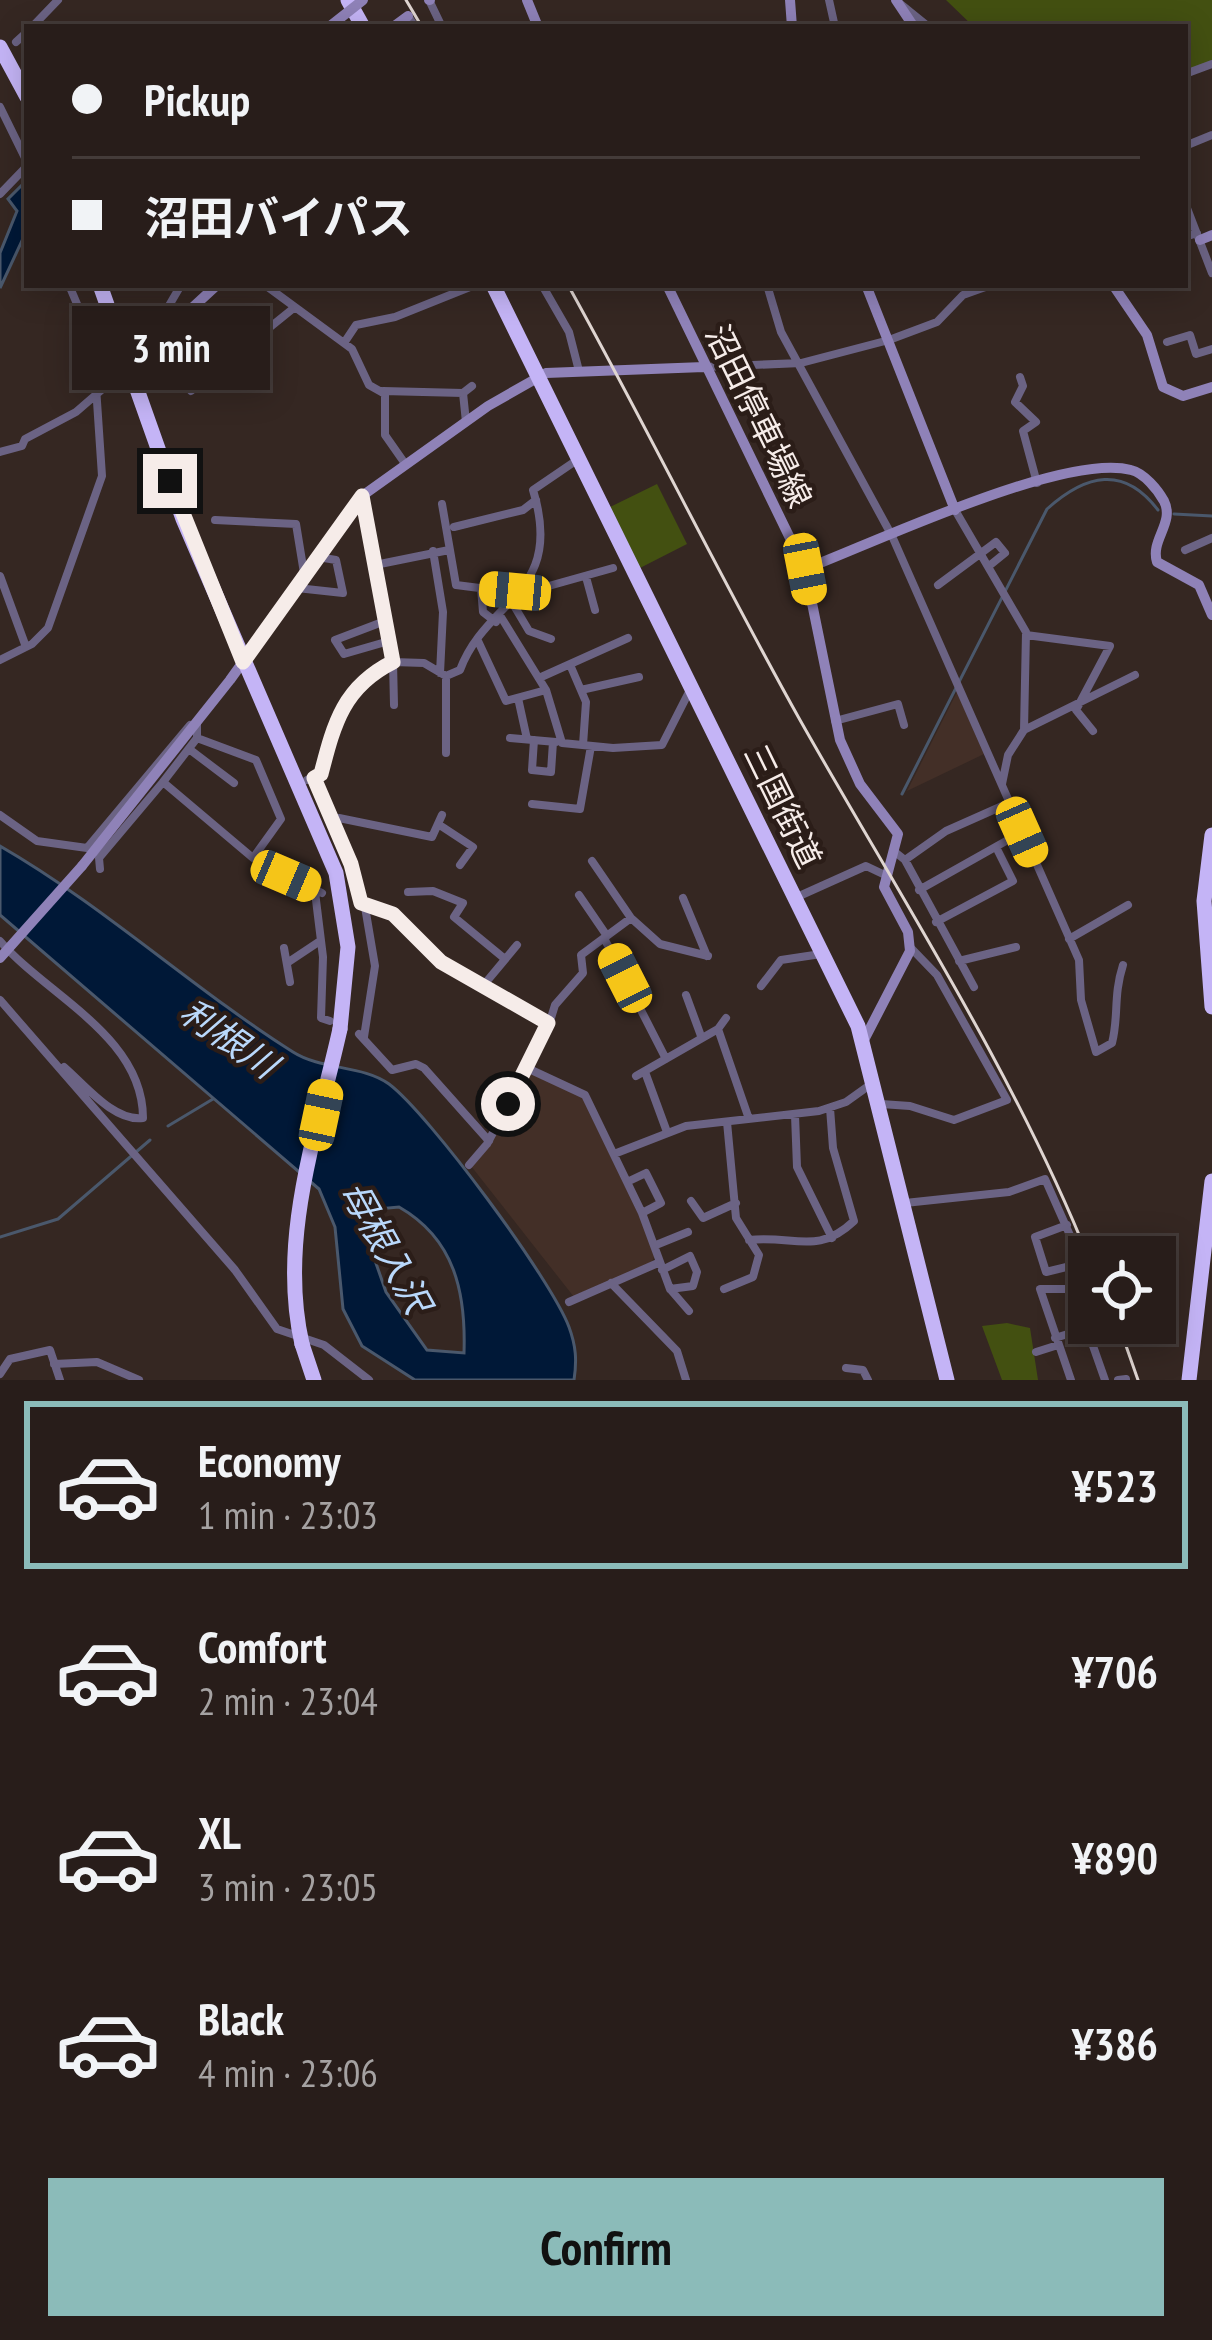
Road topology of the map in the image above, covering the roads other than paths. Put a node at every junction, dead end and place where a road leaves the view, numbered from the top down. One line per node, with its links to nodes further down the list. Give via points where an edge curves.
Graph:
1 (58, 0): 3 (street)
2 (896, 1): 4 (street)
3 (34, 24)
4 (925, 24)
5 (8, 45): 6 (highway)
6 (24, 89)
7 (0, 106): 8 (street)
8 (24, 158)
9 (24, 167): 10 (street)
10 (0, 194)
11 (1188, 208): 12 (street)
12 (1203, 236): 13 (street)
13 (1212, 273)
14 (70, 288): 40 (street, via 93,342)
15 (101, 288): 34 (highway)
16 (179, 288): 28 (street)
17 (214, 288): 34 (street)
18 (269, 288): 27 (street)
19 (468, 288): 31 (street, via 356,325)
20 (495, 288): 37 (highway, 三国街道)
21 (544, 288): 36 (street)
22 (668, 288): 35 (street, 沼田停車場線)
23 (768, 288): 33 (street)
24 (867, 288): 29 (street)
25 (983, 288): 29 (street, via 963,295 937,322)
26 (1115, 288): 39 (street, via 1147,335 1163,387 1183,396)
27 (295, 307): 31 (street); 41 (street)
28 (160, 321)
29 (889, 340): 33 (street); 51 (street)
30 (1167, 342): 32 (street, via 1190,334 1196,354)
31 (344, 343): 42 (street, via 369,385)
32 (1212, 349)
33 (801, 363): 35 (street); 54 (street)
34 (129, 366): 40 (street); 84 (highway)
35 (704, 368): 36 (street); 64 (street, 沼田停車場線)
36 (579, 370): 37 (street)
37 (539, 376): 43 (street); 45 (highway, 三国街道)
38 (1020, 377): 47 (street, via 1015,402 1036,422 1023,431)
39 (1212, 387)
40 (98, 391): 44 (street, via 22,446); 82 (street, via 102,476 48,628)
41 (191, 391)
42 (382, 391): 43 (street, via 467,389); 46 (street, via 385,435)
43 (466, 422): 46 (street)
44 (0, 452)
45 (579, 459): 49 (street, via 536,487); 91 (highway, 三国街道)
46 (406, 465): 48 (street)
47 (1037, 482): 51 (street); 74 (street, via 1085,471 1138,472 1166,503 1157,562 1198,585)
48 (362, 496): 60 (street); 61 (street)
49 (536, 500): 53 (street); 71 (street, via 544,538)
50 (442, 504): 57 (street)
51 (955, 510): 54 (street); 59 (street)
52 (215, 520): 65 (street, via 296,524)
53 (454, 527)
54 (892, 536): 64 (street); 111 (street)
55 (1212, 538): 58 (street)
56 (433, 550): 57 (street); 61 (street); 87 (street)
57 (449, 550): 70 (street, via 456,586)
58 (1185, 550)
59 (982, 553): 62 (street); 62 (street, via 996,542 1005,553); 68 (street)
60 (316, 557): 65 (street); 69 (street, via 336,560 344,592)
61 (375, 565): 76 (street)
62 (989, 566): 77 (street)
63 (613, 568): 67 (street)
64 (805, 569): 97 (street, 沼田停車場線)
65 (304, 573): 69 (street)
66 (0, 576): 82 (street)
67 (586, 577): 71 (street); 73 (street)
68 (938, 585)
69 (293, 588): 84 (street)
70 (481, 588): 71 (street); 75 (street, via 483,613)
71 (521, 588): 72 (street)
72 (513, 604): 75 (street); 79 (street, via 529,632)
73 (596, 610)
74 (1212, 615)
75 (499, 620): 81 (street); 90 (street)
76 (385, 621): 80 (street); 80 (street, via 334,640 344,654)
77 (1026, 635): 96 (street, via 1110,646); 100 (street)
78 (628, 638): 86 (street)
79 (551, 639)
80 (389, 641): 85 (street)
81 (478, 641): 87 (street, via 460,670); 94 (street, via 506,701)
82 (26, 647): 83 (street)
83 (0, 660)
84 (243, 662): 98 (street); 159 (highway, via 340,888 348,947)
85 (393, 662): 87 (street, via 424,663); 95 (street); 117 (street, via 350,693 334,719 321,774 310,779)
86 (571, 667): 90 (street); 93 (street)
87 (443, 674): 108 (street)
88 (1135, 675): 96 (street)
89 (639, 677): 93 (street)
90 (539, 678): 92 (street)
91 (692, 688): 106 (street, via 662,745); 131 (highway, 三国街道)
92 (545, 690): 94 (street); 105 (street)
93 (581, 690): 106 (street)
94 (518, 698): 104 (street)
95 (394, 705)
96 (1077, 705): 100 (street); 101 (street)
97 (836, 721): 99 (street, via 898,704); 121 (street, 沼田停車場線, via 860,784 896,828)
98 (197, 722): 102 (street); 116 (street, via 183,728 87,848 37,841); 145 (street, bridge)
99 (904, 725)
100 (1024, 730): 111 (street)
101 (1094, 731)
102 (197, 738): 107 (street); 113 (street, via 256,760)
103 (510, 738): 104 (street)
104 (530, 740): 105 (street); 105 (street, via 532,770 550,772)
105 (558, 742): 106 (street)
106 (587, 746): 115 (street, via 580,809)
107 (189, 749): 109 (street); 110 (street)
108 (446, 753)
109 (163, 782): 122 (street); 123 (street)
110 (234, 783)
111 (1002, 785): 114 (street)
112 (282, 790): 113 (street)
113 (272, 794): 122 (street, via 281,818)
114 (1009, 803): 118 (street); 121 (street)
115 (532, 804)
116 (0, 815)
117 (334, 822): 125 (street, via 432,837 440,820 473,847); 132 (street)
118 (1022, 832): 120 (street); 137 (street)
119 (1212, 835): 156 (highway, via 1204,901)
120 (996, 847): 127 (street); 135 (street, via 1013,881)
121 (900, 856): 126 (street); 127 (street)
122 (253, 858): 138 (street, via 319,892)
123 (98, 861)
124 (592, 861): 134 (street)
125 (460, 865)
126 (885, 875): 131 (street, via 866,866); 141 (street)
127 (919, 890): 135 (street)
128 (408, 892): 146 (street, via 463,903 454,917)
129 (579, 895): 136 (street)
130 (683, 898): 134 (street, via 708,956 660,944)
131 (796, 898): 144 (highway, 三国街道)
132 (361, 904): 152 (street, via 393,914 424,949); 173 (street, via 375,966 362,1035 392,1070 424,1068)
133 (1128, 905): 137 (street)
134 (632, 918): 136 (street)
135 (936, 922): 147 (street)
136 (606, 937): 158 (street, via 581,955 583,974); 164 (street)
137 (1070, 939): 149 (street, via 1096,1052 1112,1043)
138 (321, 940): 148 (street); 159 (street, via 321,1018)
139 (0, 941): 163 (street, via 69,997 118,1055 140,1084 143,1118 112,1108)
140 (518, 945): 146 (street)
141 (910, 946): 162 (street); 167 (street, via 937,975 1007,1100 953,1120)
142 (1016, 947): 147 (street)
143 (284, 949): 148 (street)
144 (823, 953): 151 (street, via 781,960); 162 (highway, 三国街道)
145 (0, 958)
146 (506, 959): 152 (street)
147 (958, 961): 153 (street)
148 (286, 963): 150 (street)
149 (1123, 965)
150 (290, 982)
151 (760, 986)
152 (482, 987): 158 (street)
153 (974, 987)
154 (686, 995): 161 (street)
155 (0, 1000): 163 (street)
156 (1212, 1007)
157 (726, 1018): 160 (street)
158 (548, 1023): 165 (street)
159 (335, 1025): 205 (highway, bridge, via 294,1240 293,1289)
160 (718, 1029): 161 (street); 170 (street)
161 (701, 1036): 164 (street)
162 (864, 1040): 166 (highway, 三国街道)
163 (44, 1050): 206 (street, via 277,1329 324,1345)
164 (666, 1059): 172 (street, via 640,1074)
165 (527, 1068): 173 (street); 174 (street, via 585,1095)
166 (875, 1081): 167 (highway, 三国街道); 168 (street)
167 (881, 1104): 180 (highway, 三国街道)
168 (830, 1108): 169 (street); 185 (street, via 833,1148 855,1213)
169 (795, 1115): 170 (street); 185 (street, via 797,1167)
170 (749, 1119): 171 (street)
171 (727, 1122): 172 (street); 179 (street)
172 (667, 1132): 174 (street)
173 (489, 1141): 175 (street)
174 (614, 1154): 177 (street)
175 (469, 1165)
176 (1212, 1181): 212 (highway)
177 (627, 1182): 181 (street); 181 (street, via 646,1173 661,1203)
178 (691, 1201): 179 (street, via 703,1218)
179 (736, 1203): 186 (street)
180 (905, 1203): 182 (street, via 1010,1192 1045,1179); 209 (highway, 三国街道)
181 (642, 1213): 187 (street)
182 (1069, 1225): 184 (street); 189 (street, via 1035,1237 1046,1272)
183 (688, 1232): 187 (street)
184 (1073, 1236)
185 (832, 1238): 186 (street, via 806,1245 785,1236)
186 (749, 1240): 192 (street, via 759,1255 752,1277)
187 (656, 1245): 188 (street)
188 (660, 1266): 190 (street); 191 (street); 191 (street, via 689,1256 697,1272 693,1286)
189 (1068, 1267)
190 (611, 1283): 194 (street); 207 (street, via 677,1351)
191 (670, 1289): 195 (street)
192 (724, 1289)
193 (1068, 1289): 197 (street, via 1040,1289)
194 (569, 1301)
195 (688, 1311)
196 (1068, 1337): 197 (street)
197 (1057, 1342): 199 (street); 210 (street)
198 (1092, 1344): 211 (street)
199 (1036, 1352)
200 (54, 1364): 202 (street, via 50,1350 41,1349 10,1359); 203 (street); 204 (street, via 97,1362)
201 (846, 1368): 208 (street, via 863,1370)
202 (0, 1374)
203 (60, 1380)
204 (139, 1380)
205 (314, 1380)
206 (369, 1380)
207 (686, 1380)
208 (868, 1380)
209 (947, 1380)
210 (1069, 1380)
211 (1105, 1380)
212 (1190, 1380)

